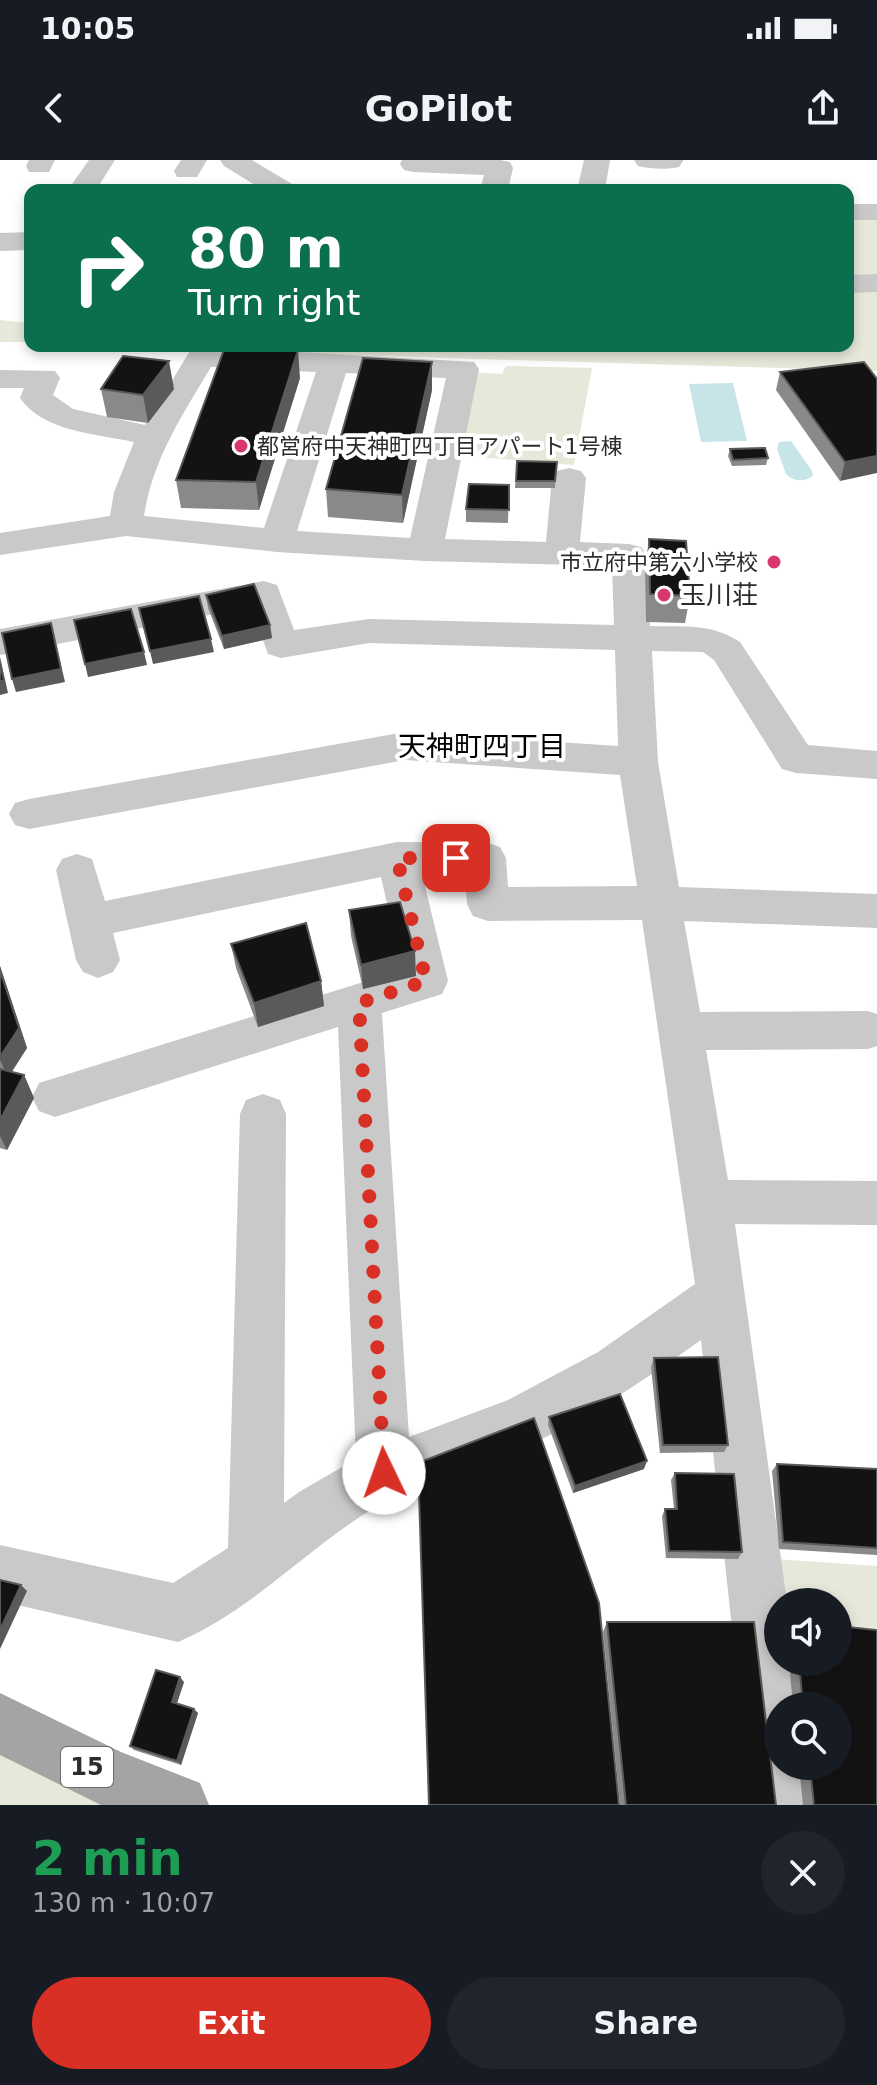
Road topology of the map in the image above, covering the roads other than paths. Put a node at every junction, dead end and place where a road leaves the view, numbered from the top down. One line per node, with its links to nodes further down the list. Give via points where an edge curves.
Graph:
1 (102, 160): 6 (street)
2 (233, 160): 5 (street)
3 (597, 160): 9 (street)
4 (413, 162): 7 (street); 8 (street, via 500,168)
5 (285, 183)
6 (86, 184)
7 (405, 184)
8 (496, 184)
9 (592, 184)
10 (854, 212): 11 (street)
11 (877, 212)
12 (24, 241): 13 (street)
13 (0, 242)
14 (877, 283): 15 (street)
15 (854, 284)
16 (205, 352): 17 (street); 19 (street)
17 (334, 363): 22 (street); 24 (street, via 463,369)
18 (0, 379): 19 (street, via 44,378 36,398 62,416)
19 (156, 437): 21 (street, via 144,453)
20 (569, 478): 25 (street)
21 (126, 525): 22 (street); 23 (street)
22 (277, 541): 24 (street)
23 (0, 544)
24 (425, 550): 25 (street)
25 (562, 553): 26 (street, via 629,555)
26 (635, 639): 27 (street, via 369,631 281,645 264,593); 28 (street); 29 (street, via 711,640 727,651 796,759)
27 (0, 642)
28 (638, 762): 30 (street, via 405,746); 33 (street)
29 (877, 765)
30 (29, 814)
31 (397, 858): 32 (street, via 94,940); 33 (street, via 485,858 488,904); 35 (street, via 426,981)
32 (77, 870)
33 (661, 903): 34 (street); 37 (street)
34 (877, 911)
35 (359, 1003): 38 (street); 43 (street)
36 (868, 1030): 37 (street)
37 (680, 1031): 40 (street)
38 (55, 1097)
39 (263, 1114): 44 (street)
40 (707, 1202): 41 (street); 42 (street)
41 (877, 1203)
42 (722, 1295): 43 (street, via 616,1370 522,1421); 48 (street)
43 (384, 1473): 44 (street, via 318,1511)
44 (256, 1563): 45 (street, via 178,1613)
45 (0, 1573)
46 (0, 1723): 47 (main road, 15, via 104,1776)
47 (178, 1805)
48 (782, 1805)

